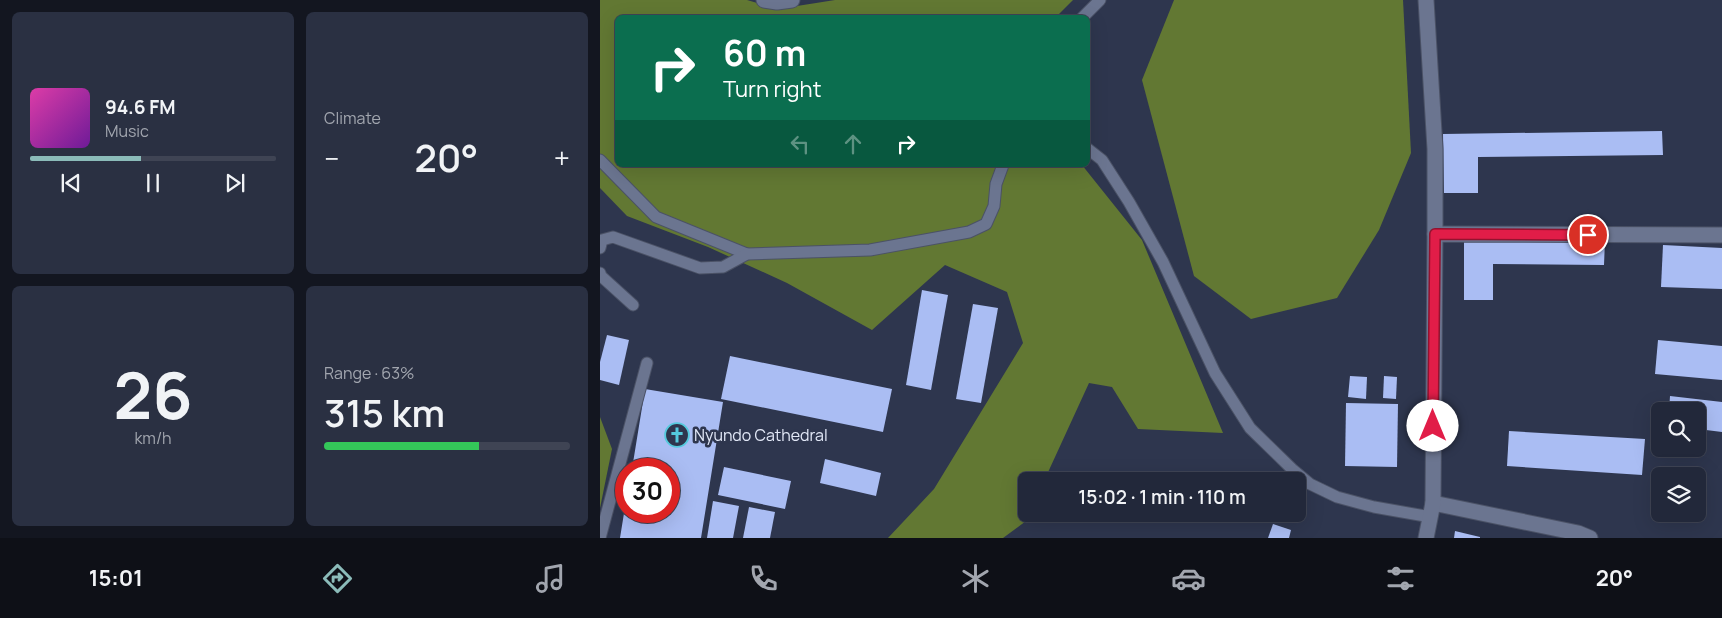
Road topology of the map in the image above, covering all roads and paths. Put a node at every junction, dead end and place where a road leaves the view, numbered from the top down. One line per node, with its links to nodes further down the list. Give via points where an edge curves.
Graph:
1 (764, 0): 2 (street)
2 (792, 0)
3 (1100, 0): 5 (lane)
4 (1426, 0): 9 (street)
5 (1085, 15)
6 (1090, 151): 16 (lane, via 1102,160 1129,202 1163,262 1215,373 1250,428 1310,484 1365,504)
7 (600, 160): 12 (lane, via 656,217)
8 (1002, 167): 12 (lane, via 996,184 994,206 986,224 969,232 870,250)
9 (1435, 234): 10 (street); 16 (street)
10 (1722, 235)
11 (600, 248): 12 (lane, via 602,240 613,237 700,268 723,267)
12 (747, 254)
13 (600, 273): 14 (lane)
14 (633, 305)
15 (647, 363): 17 (lane)
16 (1432, 510): 18 (street); 19 (street)
17 (600, 538)
18 (1426, 538)
19 (1590, 538)

